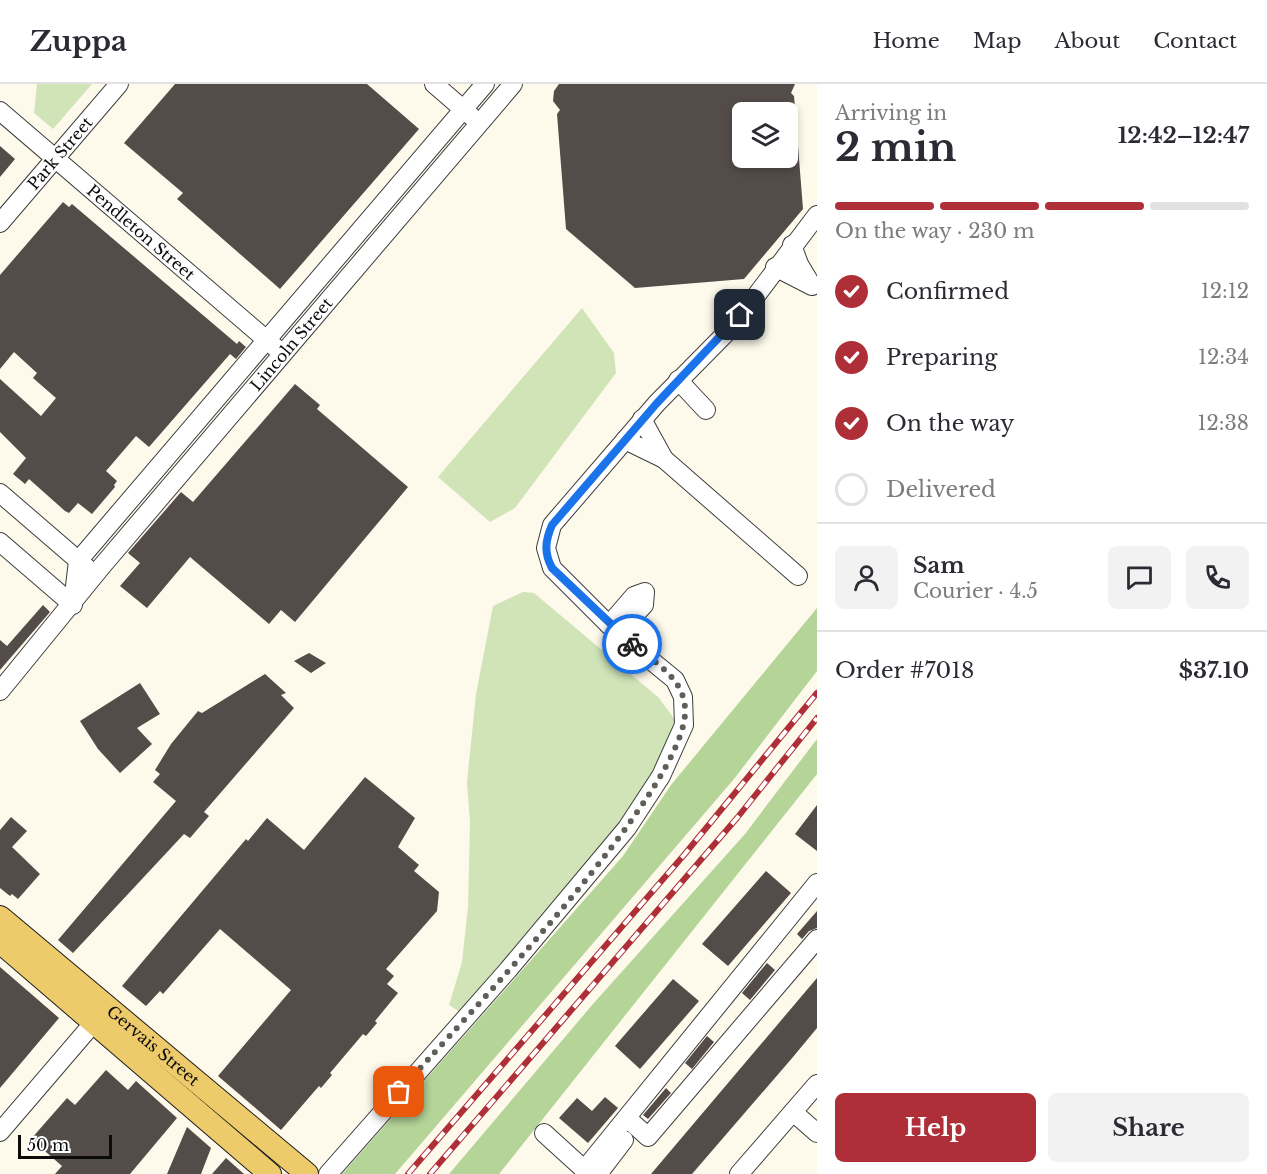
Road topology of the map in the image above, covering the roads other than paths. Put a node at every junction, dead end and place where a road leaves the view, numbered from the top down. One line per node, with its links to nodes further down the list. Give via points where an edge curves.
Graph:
1 (119, 84): 8 (street, Park Street)
2 (434, 84): 5 (street)
3 (485, 84): 5 (street, Lincoln Street)
4 (513, 84): 7 (street, Lincoln Street)
5 (463, 109): 7 (street); 13 (street, Lincoln Street)
6 (0, 111): 8 (street, Pendleton Street)
7 (480, 123): 14 (street, Lincoln Street)
8 (55, 159): 10 (street, Park Street); 13 (street, Pendleton Street)
9 (817, 215): 11 (street)
10 (0, 223)
11 (792, 245): 12 (street); 12 (street, via 812,286)
12 (775, 267): 15 (street, via 734,325)
13 (268, 341): 14 (street, Pendleton Street); 22 (street, Lincoln Street)
14 (283, 354): 23 (street, Lincoln Street)
15 (678, 381): 16 (street); 17 (street)
16 (706, 410)
17 (642, 420): 18 (street); 19 (street)
18 (625, 441): 19 (street); 42 (street, via 552,525 546,548 552,568 613,629 675,680 685,707 682,729 661,776 627,828)
19 (664, 459): 24 (street)
20 (0, 493): 22 (street)
21 (0, 542): 25 (street)
22 (78, 561): 23 (street); 25 (street)
23 (95, 575): 25 (street, Lincoln Street)
24 (798, 576)
25 (73, 605): 26 (street, Lincoln Street)
26 (0, 691)
27 (816, 885): 34 (street)
28 (0, 917): 31 (main road, Gervais Street)
29 (817, 939): 34 (street, via 648,1137)
30 (0, 942): 31 (main road, Gervais Street)
31 (101, 1015): 35 (street); 40 (main road, Gervais Street); 41 (main road, Gervais Street)
32 (817, 1084): 33 (street)
33 (793, 1112): 37 (street); 38 (street)
34 (635, 1125): 39 (street); 43 (street)
35 (0, 1132)
36 (544, 1133): 39 (street)
37 (817, 1133)
38 (746, 1172)
39 (590, 1173)
40 (270, 1174)
41 (307, 1174)
42 (328, 1174)
43 (610, 1174)

